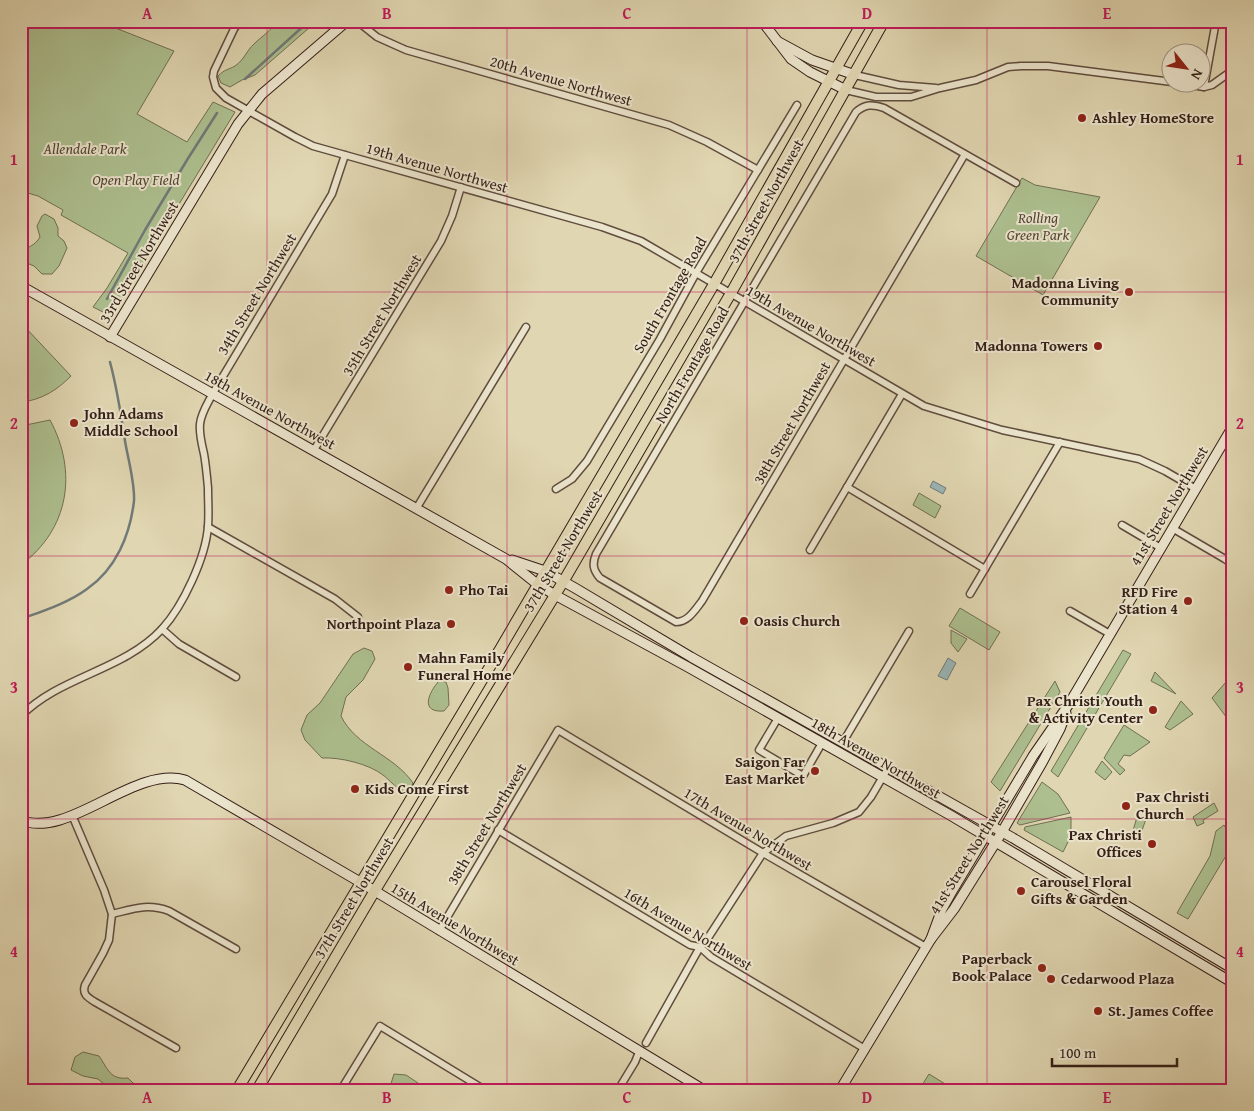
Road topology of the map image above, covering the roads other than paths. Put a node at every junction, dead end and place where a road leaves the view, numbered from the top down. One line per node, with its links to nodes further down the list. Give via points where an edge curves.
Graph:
1 (239, 21): 19 (street, 19th Avenue Northwest, via 213,78 218,92)
2 (348, 21): 19 (main road, 33rd Street Northwest, via 262,94)
3 (358, 21): 22 (street, 20th Avenue Northwest, via 377,37 406,50 669,125)
4 (762, 21): 8 (main road)
5 (864, 21): 10 (main road, 37th Street Northwest)
6 (884, 21): 12 (main road, 37th Street Northwest)
7 (1216, 21): 9 (street)
8 (777, 41): 10 (main road, via 812,60); 14 (main road, via 791,59)
9 (1212, 43)
10 (838, 68): 12 (main road); 14 (main road, 37th Street Northwest)
11 (1233, 70): 15 (street)
12 (855, 75): 16 (street, via 899,85); 17 (main road, 37th Street Northwest)
13 (1162, 81): 16 (street, via 1048,66 1021,66)
14 (830, 82): 17 (main road); 26 (main road, 37th Street Northwest)
15 (1212, 85)
16 (940, 88): 17 (street, via 895,98)
17 (846, 90): 28 (main road, 37th Street Northwest)
18 (797, 104): 22 (street, South Frontage Road)
19 (248, 111): 21 (street, 19th Avenue Northwest, via 304,142); 31 (main road, 33rd Street Northwest)
20 (965, 154): 23 (street); 29 (street, North Frontage Road, via 884,108 862,107 856,112); 32 (street, 38th Street Northwest)
21 (345, 155): 24 (street, 19th Avenue Northwest); 33 (street, 34th Street Northwest, via 332,194)
22 (758, 170): 25 (street, South Frontage Road)
23 (1016, 183)
24 (461, 187): 25 (street, 19th Avenue Northwest, via 624,234); 37 (street, 35th Street Northwest, via 441,241)
25 (696, 273): 26 (street, 19th Avenue Northwest); 39 (street, South Frontage Road, via 587,461 572,479)
26 (714, 284): 28 (street, 19th Avenue Northwest); 50 (main road, 37th Street Northwest)
27 (21, 286): 31 (main road, 18th Avenue Northwest)
28 (731, 294): 29 (street, 19th Avenue Northwest); 51 (main road, 37th Street Northwest)
29 (744, 301): 32 (street, 19th Avenue Northwest); 55 (street, North Frontage Road, via 593,564 600,578 676,622 684,621)
30 (526, 327): 41 (street)
31 (110, 337): 33 (main road, 18th Avenue Northwest)
32 (844, 359): 34 (street, 19th Avenue Northwest); 55 (street, 38th Street Northwest)
33 (212, 393): 37 (main road, 18th Avenue Northwest); 43 (street, 34th Street Northwest, via 200,424 208,488)
34 (902, 394): 36 (street, 19th Avenue Northwest, via 942,413); 38 (street)
35 (1233, 426): 40 (main road, 41st Street Northwest)
36 (1060, 442): 40 (street, 19th Avenue Northwest, via 1139,459); 49 (street)
37 (314, 450): 41 (main road, 18th Avenue Northwest)
38 (847, 487): 46 (street); 49 (street)
39 (556, 489)
40 (1196, 489): 44 (main road, 41st Street Northwest)
41 (416, 509): 47 (main road, 18th Avenue Northwest)
42 (1122, 525): 45 (street)
43 (208, 527): 57 (street, via 336,599); 58 (street, 34th Street Northwest, via 193,581)
44 (1172, 528): 45 (main road, 41st Street Northwest); 48 (street)
45 (1161, 548): 60 (main road, 41st Street Northwest)
46 (810, 550)
47 (506, 559): 50 (main road, 18th Avenue Northwest); 52 (main road, 18th Avenue Northwest)
48 (1233, 565)
49 (985, 569): 53 (street)
50 (545, 571): 51 (main road, 18th Avenue Northwest); 52 (main road, 37th Street Northwest)
51 (564, 581): 54 (main road, 37th Street Northwest); 66 (main road, 18th Avenue Northwest)
52 (537, 584): 54 (main road, 18th Avenue Northwest); 78 (main road, 37th Street Northwest)
53 (970, 594)
54 (555, 595): 64 (main road, 18th Avenue Northwest); 79 (main road, 37th Street Northwest)
55 (702, 601)
56 (1070, 611): 60 (street)
57 (358, 617)
58 (162, 629): 61 (street, via 179,644); 63 (street, 34th Street Northwest, via 125,658 42,699)
59 (909, 631): 66 (street)
60 (1110, 634): 62 (main road, 41st Street Northwest)
61 (236, 677)
62 (1069, 704): 72 (main road, 41st Street Northwest); 74 (main road, 41st Street Northwest, via 1052,744)
63 (21, 716)
64 (778, 718): 67 (main road, 18th Avenue Northwest); 67 (street, via 759,750 803,776)
65 (558, 730): 73 (street, 38th Street Northwest); 77 (street, 17th Avenue Northwest)
66 (843, 742): 68 (main road, 18th Avenue Northwest)
67 (822, 743): 69 (main road, 18th Avenue Northwest)
68 (888, 768): 69 (street); 72 (main road, 18th Avenue Northwest)
69 (882, 777): 75 (main road, 18th Avenue Northwest); 77 (street, via 866,804 852,816 786,836)
70 (72, 815): 71 (main road, 15th Avenue Northwest, via 37,825); 78 (main road, 15th Avenue Northwest, via 150,781 180,779); 80 (street)
71 (21, 820)
72 (991, 826): 74 (main road, 18th Avenue Northwest); 75 (main road, 41st Street Northwest)
73 (498, 830): 81 (street, 38th Street Northwest); 83 (street, 16th Avenue Northwest, via 690,945)
74 (1002, 832): 76 (main road, 41st Street Northwest); 86 (main road, 18th Avenue Northwest)
75 (984, 837): 76 (main road, 18th Avenue Northwest); 82 (main road, 41st Street Northwest, via 946,902)
76 (994, 843): 82 (main road, 41st Street Northwest, via 954,909); 87 (main road, 18th Avenue Northwest)
77 (763, 853): 83 (street); 84 (street, 17th Avenue Northwest)
78 (360, 882): 79 (main road, 15th Avenue Northwest); 94 (main road, 37th Street Northwest)
79 (374, 892): 81 (main road, 15th Avenue Northwest); 95 (main road, 37th Street Northwest)
80 (112, 914): 85 (street, via 147,906 169,910); 89 (street, via 109,940 85,985 85,994)
81 (439, 930): 91 (main road, 15th Avenue Northwest)
82 (931, 938): 84 (main road, 41st Street Northwest)
83 (700, 947): 88 (street); 90 (street, 16th Avenue Northwest, via 711,957)
84 (926, 947): 90 (main road, 41st Street Northwest)
85 (236, 949)
86 (1233, 969)
87 (1233, 983)
88 (646, 1043)
89 (176, 1048)
90 (865, 1050): 98 (main road, 41st Street Northwest)
91 (639, 1052): 96 (street); 97 (main road, 15th Avenue Northwest)
92 (342, 1088): 93 (street, via 380,1026)
93 (481, 1089)
94 (237, 1090)
95 (257, 1090)
96 (618, 1090)
97 (704, 1090)
98 (840, 1090)

